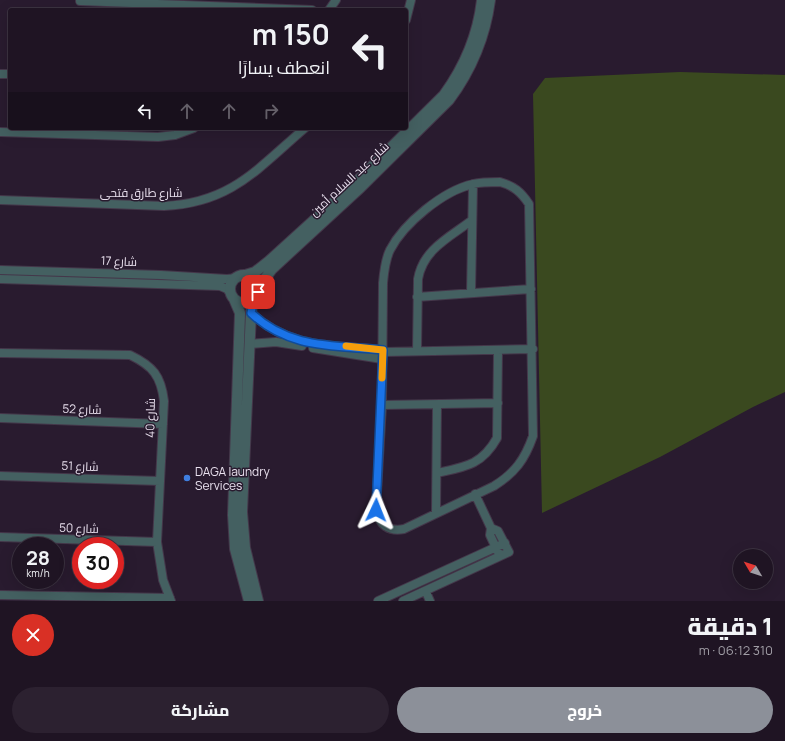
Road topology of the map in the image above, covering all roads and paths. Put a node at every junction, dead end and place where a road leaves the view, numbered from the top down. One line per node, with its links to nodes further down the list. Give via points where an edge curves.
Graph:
1 (411, 0): 6 (street)
2 (482, 0): 10 (street, شارع عبد السلام أمين, via 472,46 455,80 432,109)
3 (490, 0): 10 (street, شارع عبد السلام أمين, via 479,49 461,84 436,115)
4 (80, 1): 5 (street)
5 (304, 8)
6 (408, 12)
7 (189, 130): 9 (street, via 158,137)
8 (303, 130): 12 (street, شارع طارق فتحى, via 239,184 203,201 164,206)
9 (0, 132)
10 (358, 184): 15 (street, شارع عبد السلام أمين, via 262,267); 17 (street, شارع عبد السلام أمين, via 272,269)
11 (473, 184): 13 (street); 18 (street, via 500,182 512,186 522,193 529,204); 30 (street, via 457,190 428,208 398,237 389,251 384,267)
12 (0, 200)
13 (471, 221): 19 (street); 21 (street, via 429,252 420,270)
14 (0, 270): 15 (street, شارع 17, via 162,275 227,280)
15 (240, 277): 17 (street, via 251,277); 20 (street, via 230,288)
16 (0, 279): 20 (street, شارع 17, via 220,286)
17 (258, 288): 22 (street)
18 (531, 289): 19 (street); 26 (street)
19 (471, 293): 21 (street)
20 (233, 297): 22 (street, via 246,303); 36 (street, via 240,312)
21 (417, 297): 28 (street)
22 (254, 299): 23 (street)
23 (251, 313): 24 (street); 25 (street, via 271,330)
24 (249, 344): 25 (street, via 276,342); 36 (street)
25 (308, 345): 30 (street)
26 (533, 349): 27 (street); 41 (street, via 533,436 528,452 508,477)
27 (498, 350): 28 (street); 31 (street)
28 (417, 351): 30 (street)
29 (0, 353): 35 (street, شارع 40, via 130,355 150,367 162,386)
30 (382, 353): 32 (street)
31 (498, 403): 33 (street); 38 (street, via 497,438 490,450 480,460 468,466)
32 (382, 405): 33 (street); 42 (street, via 376,501 378,518 389,529 396,530 404,529)
33 (437, 405): 38 (street)
34 (0, 418): 35 (street, شارع 52)
35 (163, 424): 40 (street, شارع 40)
36 (239, 453): 37 (street)
37 (238, 471): 52 (street, via 233,515 236,549); 53 (street, via 245,548)
38 (437, 473): 42 (street)
39 (0, 476): 40 (street, شارع 51)
40 (160, 481): 45 (street, شارع 40)
41 (475, 494): 42 (street); 43 (street)
42 (436, 513)
43 (491, 528): 46 (street, via 498,531); 47 (street, via 490,535)
44 (0, 537): 45 (street, شارع 50)
45 (157, 542): 51 (street, شارع 40, via 163,580)
46 (505, 543): 47 (street); 48 (street, via 509,552)
47 (496, 547): 48 (street); 54 (street)
48 (500, 556): 49 (street)
49 (426, 592): 55 (street); 56 (street)
50 (0, 595): 51 (street)
51 (170, 600)
52 (249, 601)
53 (258, 601)
54 (378, 601)
55 (403, 601)
56 (430, 601)

